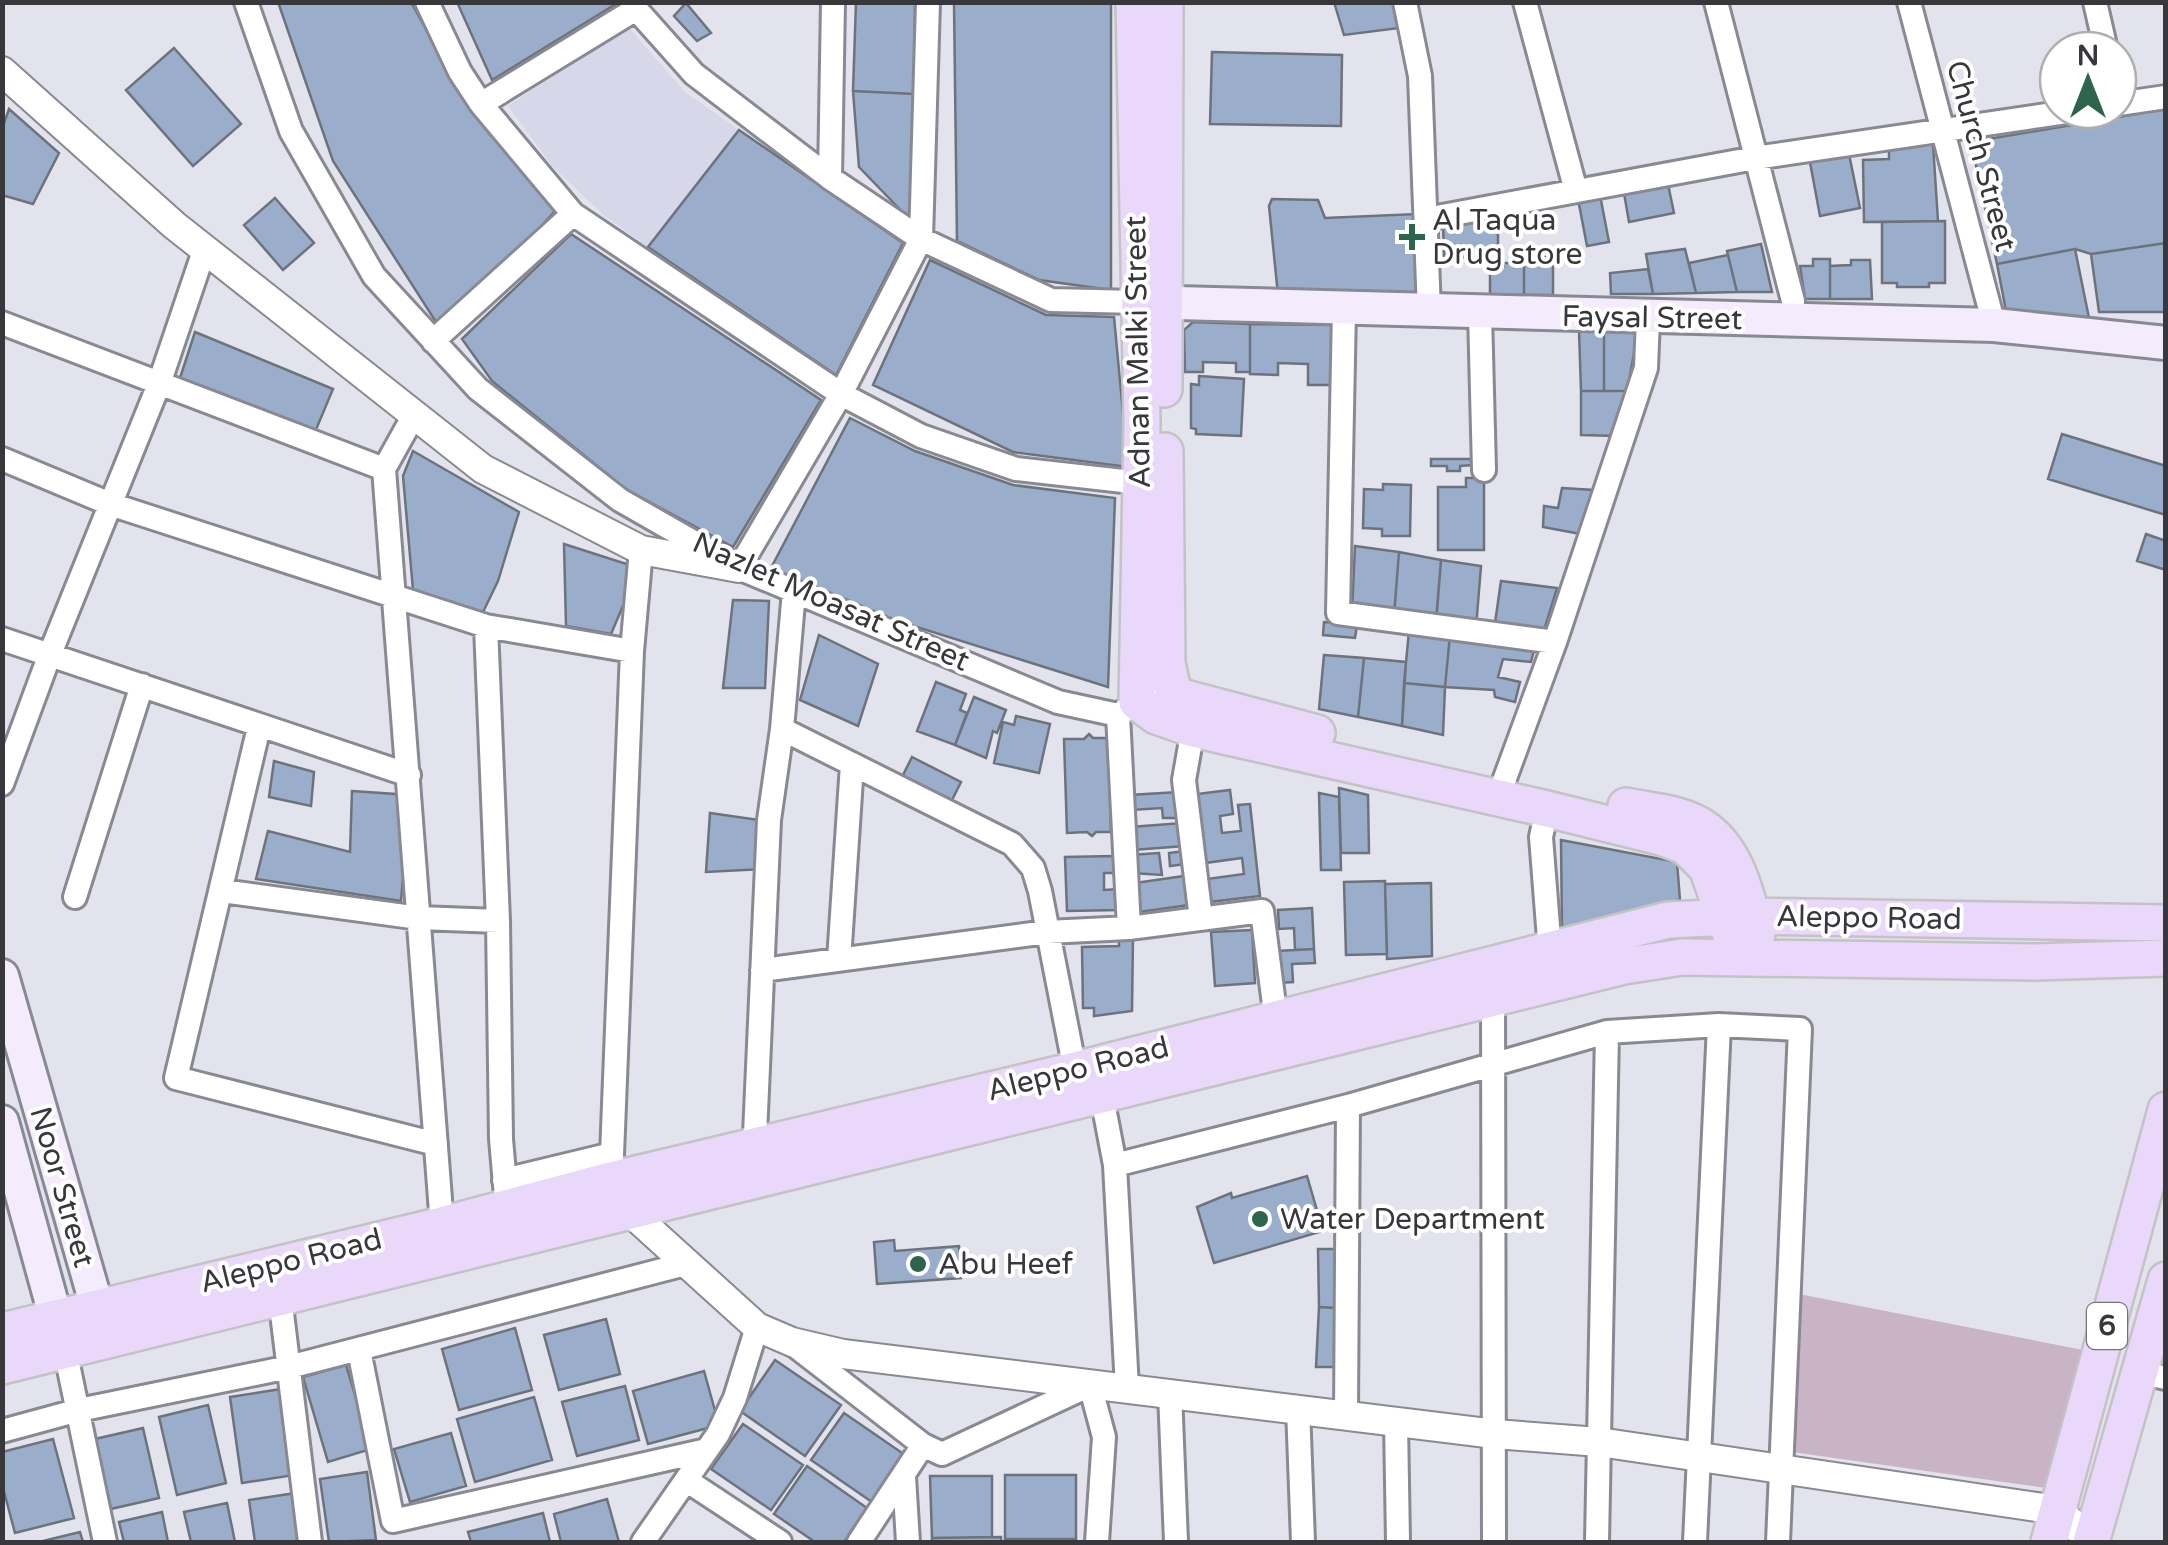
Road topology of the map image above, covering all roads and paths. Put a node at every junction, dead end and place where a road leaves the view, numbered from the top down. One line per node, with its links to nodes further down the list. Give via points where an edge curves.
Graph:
1 (246, 2): 35 (street, Nazlet Moasat Street, via 291,131 374,276)
2 (427, 2): 17 (street)
3 (833, 2): 21 (street)
4 (928, 2): 25 (street)
5 (1134, 2): 27 (main road, Adnan Malki Street)
6 (1165, 2): 27 (main road, Adnan Malki Street)
7 (1405, 2): 24 (street, via 1420,76)
8 (1525, 2): 22 (street)
9 (1716, 2): 20 (street)
10 (1910, 2): 19 (street, Church Street)
11 (2096, 2): 13 (street)
12 (635, 6): 17 (street); 21 (street, via 694,74)
13 (2102, 30)
14 (5, 80): 26 (street)
15 (2166, 97): 16 (street)
16 (2138, 101)
17 (481, 104): 23 (street)
18 (2038, 116): 19 (street)
19 (1943, 130): 20 (street); 34 (street, Church Street)
20 (1755, 158): 22 (street); 32 (street, via 1793,301)
21 (830, 178): 25 (street)
22 (1576, 191): 24 (street)
23 (573, 214): 35 (street); 38 (street)
24 (1426, 219): 29 (street)
25 (921, 239): 27 (street, via 1051,300); 38 (street)
26 (204, 248): 37 (street); 39 (street)
27 (1151, 303): 28 (main road, Faysal Street); 43 (main road, Adnan Malki Street); 55 (main road, Adnan Malki Street, via 1167,663)
28 (1344, 309): 29 (main road, Faysal Street); 51 (street, via 1338,613)
29 (1429, 311): 30 (main road, Faysal Street)
30 (1480, 313): 31 (main road, Faysal Street); 42 (street)
31 (1648, 318): 32 (main road, Faysal Street); 51 (street, via 1646,368)
32 (1792, 321): 34 (main road, Faysal Street)
33 (2, 323): 37 (street)
34 (1994, 325): 36 (main road, Faysal Street)
35 (434, 341): 46 (street, Nazlet Moasat Street, via 478,390 620,500)
36 (2166, 343)
37 (158, 384): 41 (street); 44 (street)
38 (841, 394): 43 (street, via 921,436 1016,468); 46 (street)
39 (414, 414): 41 (street); 45 (street, via 482,469)
40 (2, 459): 44 (street)
41 (384, 469): 48 (street)
42 (1484, 470)
43 (1141, 483): 56 (main road, Adnan Malki Street)
44 (110, 504): 48 (street); 53 (street)
45 (641, 550): 46 (street); 52 (street)
46 (739, 568): 47 (street, Nazlet Moasat Street)
47 (794, 591): 56 (street, Nazlet Moasat Street, via 1058,702); 59 (street)
48 (396, 598): 49 (street); 61 (street)
49 (486, 626): 52 (street); 70 (street)
50 (2, 640): 53 (street)
51 (1554, 642): 62 (street)
52 (632, 651): 93 (street)
53 (50, 654): 54 (street); 63 (street)
54 (142, 686): 57 (street); 66 (street)
55 (1174, 695): 56 (street, Nazlet Moasat Street); 62 (main road, Nazlet Moasat Street)
56 (1128, 709): 58 (main road, Nazlet Moasat Street); 72 (street)
57 (260, 727): 61 (street); 65 (street)
58 (1193, 728): 64 (main road, Nazlet Moasat Street); 69 (street, via 1184,780)
59 (782, 729): 60 (street); 78 (street)
60 (852, 764): 73 (street, via 1012,844 1032,868); 77 (street)
61 (409, 774): 68 (street)
62 (1504, 781): 67 (main road, Nazlet Moasat Street, via 1676,816 1707,829 1737,870)
63 (2, 784)
64 (1547, 809): 67 (main road, Nazlet Moasat Street, via 1686,846); 74 (street, via 1541,837)
65 (222, 891): 68 (street); 90 (street, via 176,1078)
66 (75, 897)
67 (1739, 916): 71 (main road, Aleppo Road); 74 (main road, Aleppo Road, via 1668,920); 76 (main road, Nazlet Moasat Street)
68 (419, 918): 70 (street); 90 (street)
69 (1202, 919): 72 (street); 81 (street, via 1262,911)
70 (498, 922): 94 (street)
71 (2166, 923)
72 (1129, 928): 73 (street)
73 (1047, 932): 77 (street); 85 (street)
74 (1550, 952): 81 (main road, Aleppo Road)
75 (2166, 958): 76 (main road, Aleppo Road)
76 (1751, 959): 80 (main road, Aleppo Road, via 1682,957)
77 (839, 960): 78 (street)
78 (762, 970): 91 (street)
79 (2, 976): 100 (main road, Noor Street)
80 (1493, 999): 84 (street); 86 (main road, Aleppo Road)
81 (1276, 1020): 85 (main road, Aleppo Road)
82 (1720, 1025): 83 (street); 121 (street); 122 (street, via 1800,1029)
83 (1607, 1032): 84 (street); 118 (street)
84 (1493, 1063): 87 (street); 117 (street)
85 (1075, 1070): 86 (street); 91 (main road, Aleppo Road)
86 (1102, 1097): 91 (main road, Aleppo Road); 92 (street)
87 (1348, 1106): 92 (street); 114 (street)
88 (2166, 1110): 125 (main road, 6)
89 (2, 1122): 103 (main road, Noor Street)
90 (436, 1144): 96 (street)
91 (754, 1163): 93 (main road, Aleppo Road); 95 (main road, Aleppo Road)
92 (1115, 1165): 110 (street)
93 (612, 1167): 94 (main road, Aleppo Road)
94 (506, 1194): 96 (main road, Aleppo Road)
95 (629, 1211): 97 (street); 99 (main road, Aleppo Road)
96 (442, 1225): 100 (main road, Aleppo Road)
97 (689, 1263): 101 (street); 105 (street)
98 (2165, 1283): 108 (main road, 6)
99 (280, 1297): 100 (main road, Aleppo Road); 107 (street)
100 (102, 1324): 103 (main road, Aleppo Road)
101 (757, 1327): 104 (street); 120 (street, via 735,1398)
102 (2, 1331): 103 (main road, Aleppo Road)
103 (60, 1334): 106 (main road, Aleppo Road); 113 (street)
104 (792, 1342): 109 (street); 119 (street)
105 (359, 1350): 107 (street); 120 (street, via 393,1521)
106 (2, 1366)
107 (289, 1368): 113 (street); 127 (street)
108 (2152, 1375): 140 (main road, 6)
109 (1090, 1385): 110 (street); 119 (street, via 942,1454); 132 (street, via 1104,1436)
110 (1127, 1388): 111 (street)
111 (1170, 1393): 112 (street); 133 (street)
112 (1298, 1408): 114 (street); 134 (street)
113 (79, 1410): 116 (street); 126 (street)
114 (1346, 1415): 115 (street)
115 (1396, 1422): 117 (street); 135 (street)
116 (2, 1430)
117 (1495, 1434): 118 (street); 136 (street)
118 (1599, 1442): 121 (street); 137 (street)
119 (922, 1445): 123 (street)
120 (707, 1450): 124 (street)
121 (1698, 1458): 122 (street); 138 (street)
122 (1781, 1469): 125 (street); 139 (street)
123 (904, 1478): 130 (street); 131 (street)
124 (686, 1480): 128 (street); 129 (street)
125 (2053, 1526): 140 (street)
126 (105, 1542)
127 (310, 1542)
128 (644, 1542)
129 (780, 1542)
130 (860, 1542)
131 (908, 1542)
132 (1098, 1542)
133 (1176, 1542)
134 (1304, 1542)
135 (1398, 1542)
136 (1494, 1542)
137 (1597, 1542)
138 (1695, 1542)
139 (1778, 1542)
140 (2092, 1542)

